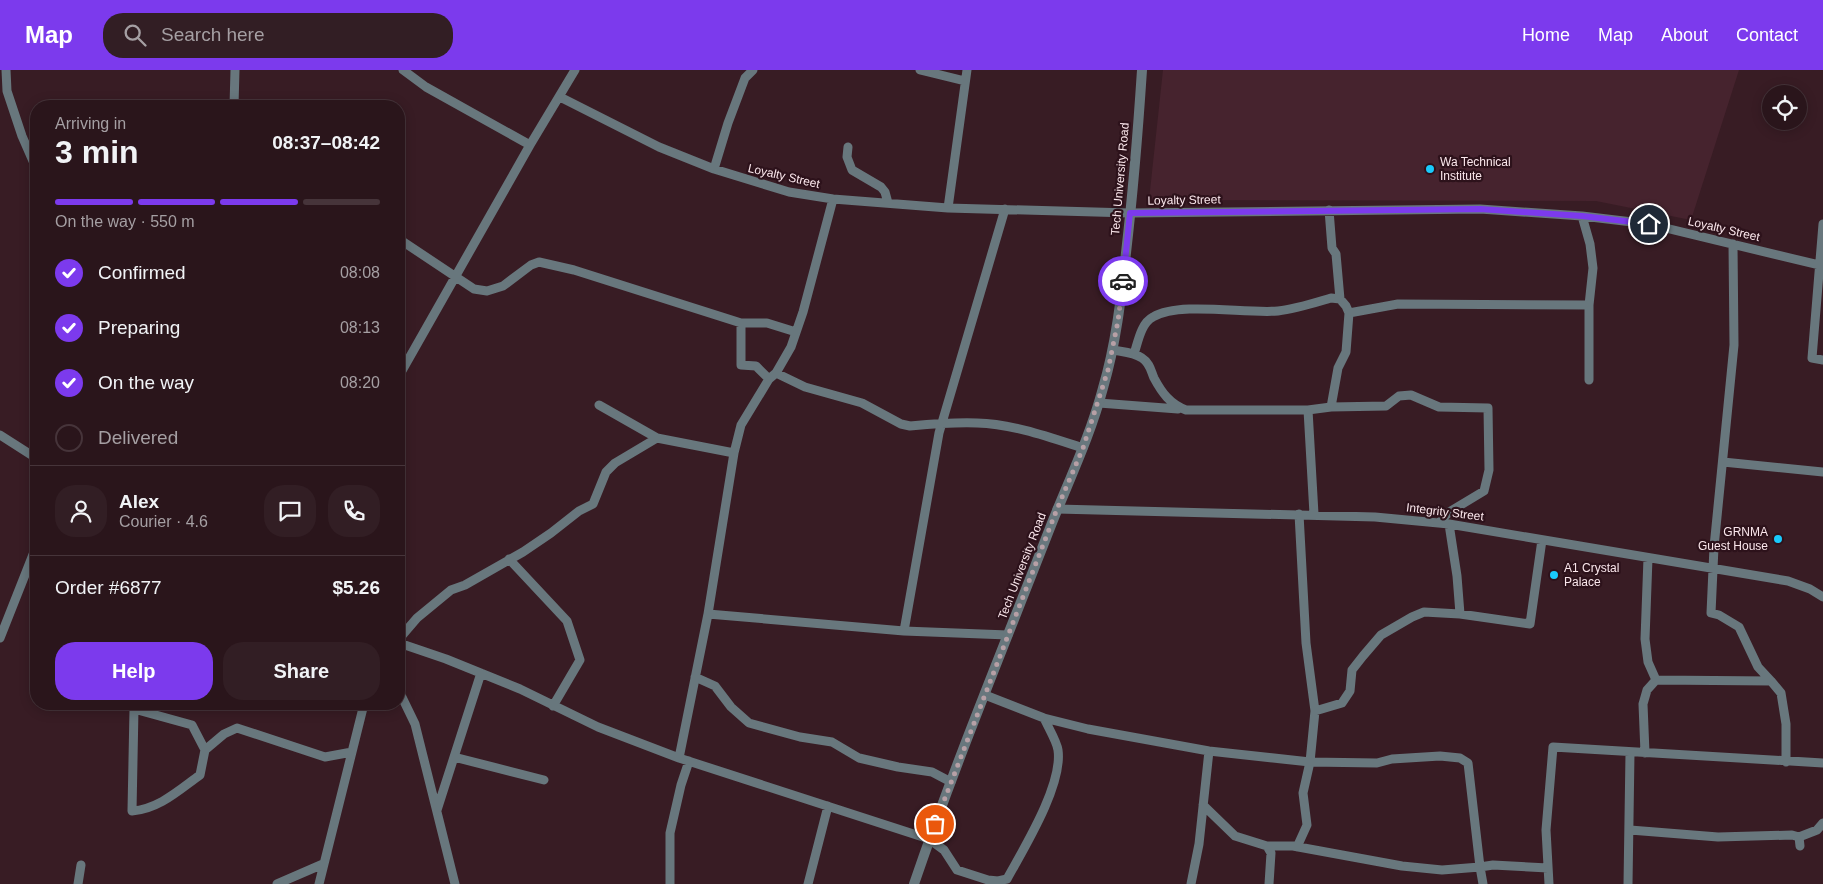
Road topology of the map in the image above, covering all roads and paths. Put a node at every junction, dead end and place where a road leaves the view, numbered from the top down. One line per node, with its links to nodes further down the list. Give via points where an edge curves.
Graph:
1 (6, 70): 14 (street, via 7,91)
2 (235, 70): 11 (street)
3 (403, 70): 12 (street, via 426,87)
4 (576, 70): 10 (street)
5 (753, 70): 15 (street, via 745,78)
6 (920, 70): 9 (street)
7 (967, 70): 9 (street)
8 (1142, 70): 21 (street, Tech University Road)
9 (965, 81): 18 (street)
10 (560, 97): 12 (street); 15 (street, Loyalty Street, via 659,147)
11 (234, 100)
12 (530, 145): 27 (street)
13 (848, 147): 17 (street, via 847,157 852,170 881,187 886,192)
14 (30, 154)
15 (714, 169): 16 (street, Loyalty Street, via 789,192)
16 (833, 199): 17 (street, Loyalty Street); 32 (street)
17 (888, 203): 18 (street, Loyalty Street)
18 (948, 208): 19 (street, Loyalty Street)
19 (1006, 210): 21 (street, Loyalty Street); 45 (street)
20 (1329, 210): 21 (street, Loyalty Street); 22 (street, Loyalty Street, via 1480,209); 28 (street)
21 (1130, 213): 33 (street, Tech University Road)
22 (1582, 216): 25 (street, Loyalty Street, via 1649,224); 29 (street, via 1593,268)
23 (1823, 224): 26 (street)
24 (405, 242): 27 (street)
25 (1733, 244): 26 (street, Loyalty Street); 51 (street, via 1734,345)
26 (1822, 265): 35 (street, via 1812,358)
27 (456, 276): 31 (street, via 474,290 487,290 503,286 538,262 574,270); 36 (street)
28 (1340, 300): 30 (street); 34 (street, via 1331,298 1278,311 1194,309 1165,312 1151,318 1142,329)
29 (1588, 306): 30 (street, via 1398,304); 39 (street)
30 (1349, 313): 42 (street, via 1346,352 1338,368)
31 (741, 323): 32 (street, via 767,323); 38 (street, via 740,365 756,366)
32 (796, 332): 37 (street)
33 (1113, 350): 34 (street); 40 (street, Tech University Road)
34 (1134, 354): 43 (street, via 1149,365 1161,390 1172,403)
35 (1823, 360)
36 (405, 365)
37 (776, 373): 38 (street); 45 (street, via 806,387 862,403 901,424)
38 (769, 379): 49 (street, via 742,425)
39 (1589, 380)
40 (1099, 403): 43 (street); 48 (street, Tech University Road)
41 (599, 405): 47 (street)
42 (1331, 407): 44 (street); 56 (street, via 1386,406 1399,396 1410,395 1440,406 1488,408 1489,470 1484,490 1449,512)
43 (1186, 410): 44 (street)
44 (1308, 410): 55 (street)
45 (942, 423): 48 (street, via 1007,426); 66 (street)
46 (0, 435): 50 (street)
47 (657, 438): 49 (street); 60 (street, via 606,472 593,504)
48 (1083, 448): 53 (street, Tech University Road)
49 (734, 453): 64 (street)
50 (30, 454)
51 (1723, 462): 52 (street); 62 (street)
52 (1823, 472)
53 (1057, 509): 54 (street, Integrity Street); 68 (street, Tech University Road)
54 (1299, 514): 55 (street, Integrity Street); 81 (street, via 1306,643)
55 (1314, 514): 56 (street, Integrity Street)
56 (1438, 523): 57 (street, Integrity Street)
57 (1449, 524): 58 (street, Integrity Street); 65 (street)
58 (1542, 540): 59 (street, Integrity Street); 65 (street, via 1530,624)
59 (1648, 558): 62 (street, Integrity Street); 73 (street, via 1645,639 1648,662)
60 (509, 559): 67 (street, via 452,590 417,618); 77 (street, via 567,621 580,660)
61 (30, 562): 69 (street)
62 (1712, 568): 63 (street, Integrity Street, via 1788,581); 74 (street, via 1710,613 1739,627 1758,667)
63 (1823, 597)
64 (708, 614): 66 (street); 72 (street)
65 (1460, 614): 81 (street, via 1424,612 1381,635 1352,670 1350,691 1342,703)
66 (904, 631): 68 (street)
67 (405, 633)
68 (1008, 635): 75 (street, Tech University Road)
69 (0, 638)
70 (405, 643): 71 (street)
71 (481, 673): 77 (street); 88 (street)
72 (695, 677): 89 (street); 95 (street, via 714,686 749,723 832,742 859,758 932,772)
73 (1656, 680): 74 (street); 87 (street, via 1643,704)
74 (1771, 681): 92 (street, via 1781,693 1786,724)
75 (985, 695): 82 (street); 95 (street, Tech University Road)
76 (405, 703): 98 (street, via 415,724)
77 (553, 706): 89 (street)
78 (133, 710): 83 (street, via 132,811 144,810 164,801 200,775)
79 (143, 710): 83 (street, via 192,725)
80 (362, 710): 85 (street)
81 (1315, 712): 91 (street)
82 (1044, 718): 84 (street); 108 (street, via 1058,749 1057,774)
83 (205, 750): 85 (street, via 237,728 325,756)
84 (1208, 751): 91 (street); 96 (street)
85 (352, 752): 104 (street)
86 (1630, 753): 87 (street); 100 (street); 107 (street, via 1553,747 1546,830)
87 (1646, 753): 92 (street)
88 (454, 757): 94 (street); 98 (street)
89 (679, 758): 90 (street)
90 (690, 761): 97 (street); 113 (street, via 670,833)
91 (1310, 762): 103 (street, via 1303,793 1307,825); 106 (street, via 1377,763 1440,756 1460,758 1468,764)
92 (1786, 762): 93 (street)
93 (1823, 764)
94 (544, 780)
95 (951, 782): 101 (street, Tech University Road)
96 (1202, 805): 102 (street, via 1235,836); 116 (street)
97 (828, 806): 101 (street); 114 (street)
98 (437, 810): 112 (street)
99 (1823, 823): 100 (street, via 1799,842 1792,835 1718,837)
100 (1630, 830): 120 (street)
101 (929, 839): 108 (street, via 944,850 957,870); 115 (street, Tech University Road)
102 (1266, 846): 103 (street); 117 (street, via 1271,853)
103 (1297, 846): 106 (street, via 1402,866 1442,870)
104 (323, 864): 110 (street); 111 (street)
105 (81, 865): 109 (street)
106 (1480, 868): 107 (street, via 1493,865); 118 (street)
107 (1548, 868): 119 (street)
108 (1006, 882)
109 (78, 884)
110 (277, 884)
111 (319, 884)
112 (455, 884)
113 (670, 884)
114 (808, 884)
115 (914, 884)
116 (1191, 884)
117 (1270, 884)
118 (1484, 884)
119 (1549, 884)
120 (1628, 884)

